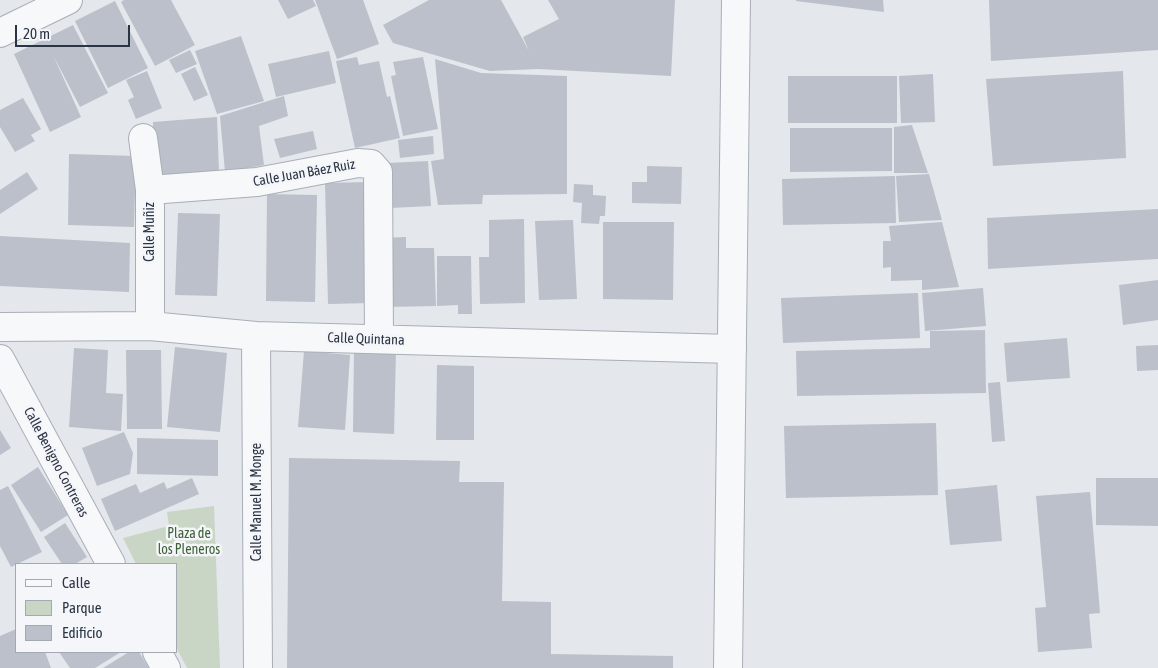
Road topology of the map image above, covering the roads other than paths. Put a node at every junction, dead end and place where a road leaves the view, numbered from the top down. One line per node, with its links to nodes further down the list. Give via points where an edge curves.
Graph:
1 (68, 0): 3 (street)
2 (736, 0): 10 (street)
3 (0, 33)
4 (143, 138): 5 (street, Calle Muñiz)
5 (150, 190): 6 (street, Calle Muñiz); 9 (street, Calle Juan Báez Ruiz, via 257,182 358,163 371,164 378,172)
6 (150, 326): 7 (street, Calle Quintana); 8 (street, Calle Quintana)
7 (0, 327)
8 (256, 336): 9 (street, Calle Quintana); 15 (street, Calle Manuel M. Monge)
9 (379, 339): 10 (street, Calle Quintana)
10 (732, 349): 16 (street)
11 (0, 359): 12 (street, Calle Benigno Contreras)
12 (109, 563)
13 (158, 653): 14 (street)
14 (166, 668)
15 (258, 668)
16 (728, 668)

